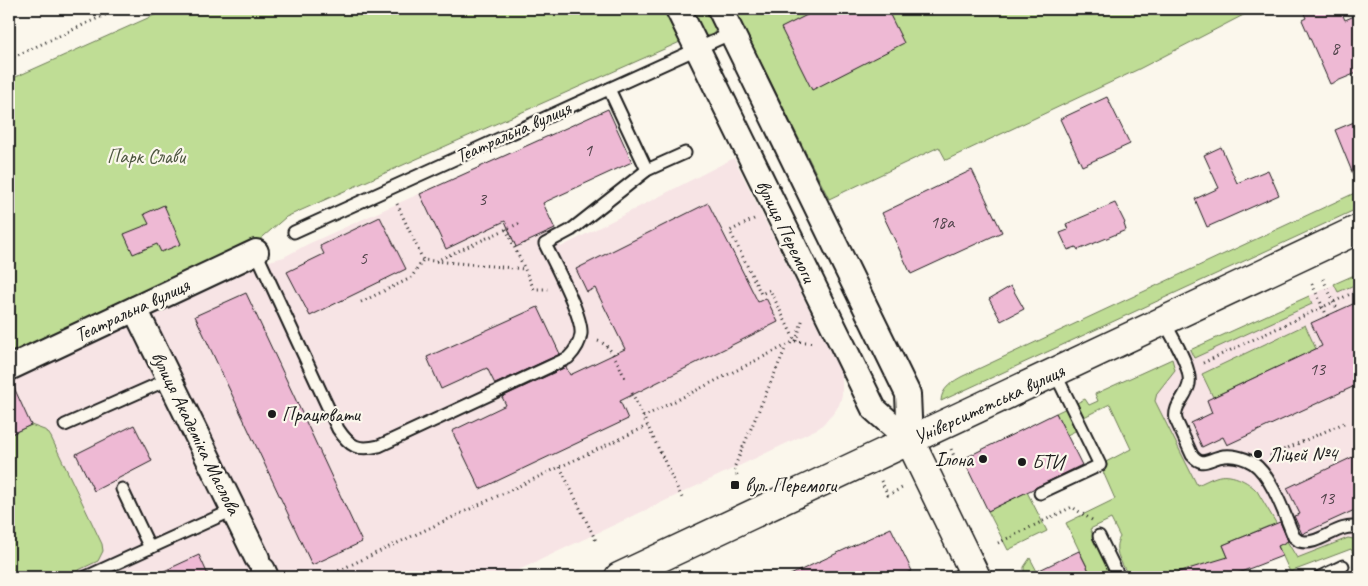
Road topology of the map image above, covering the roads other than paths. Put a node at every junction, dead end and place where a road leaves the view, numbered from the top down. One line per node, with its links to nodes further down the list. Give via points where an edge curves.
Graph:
1 (678, 9): 4 (street, вулиця Перемоги)
2 (720, 9): 3 (street, вулиця Перемоги)
3 (732, 33): 4 (lane, Театральна вулиця); 10 (street, вулиця Перемоги)
4 (698, 49): 5 (lane, Театральна вулиця); 12 (street, вулиця Перемоги)
5 (609, 89): 7 (lane); 9 (lane, Театральна вулиця)
6 (685, 153): 7 (lane)
7 (647, 170): 11 (lane, via 571,230 545,244 579,318 581,335 568,358 379,446 366,449 354,446 338,429)
8 (1359, 229): 14 (street, Університетська вулиця)
9 (294, 232)
10 (837, 248): 12 (street); 19 (street, вулиця Перемоги, via 908,394)
11 (256, 252): 13 (street, Театральна вулиця)
12 (803, 265): 19 (street, вулиця Перемоги, via 874,409)
13 (135, 309): 15 (street, Театральна вулиця); 17 (street, вулиця Академіка Маслова)
14 (1164, 322): 16 (street, Університетська вулиця); 23 (lane, via 1188,370 1189,384 1175,415 1192,455 1208,462 1218,457 1239,457 1253,464 1265,476 1294,537 1299,541 1311,542 1345,526)
15 (9, 368)
16 (1055, 373): 19 (street, Університетська вулиця); 21 (lane, via 1100,465)
17 (168, 379): 18 (lane); 22 (street, вулиця Академіка Маслова)
18 (65, 425)
19 (910, 441): 28 (street, вулиця Перемоги); 30 (street, Університетська вулиця)
20 (122, 489): 25 (lane)
21 (1040, 493)
22 (233, 510): 25 (lane); 27 (street, вулиця Академіка Маслова)
23 (1359, 528)
24 (1099, 536): 31 (lane)
25 (150, 548): 29 (lane)
26 (1342, 566): 32 (lane)
27 (262, 568)
28 (968, 575)
29 (86, 577)
30 (620, 577)
31 (1119, 577)
32 (1320, 577)

